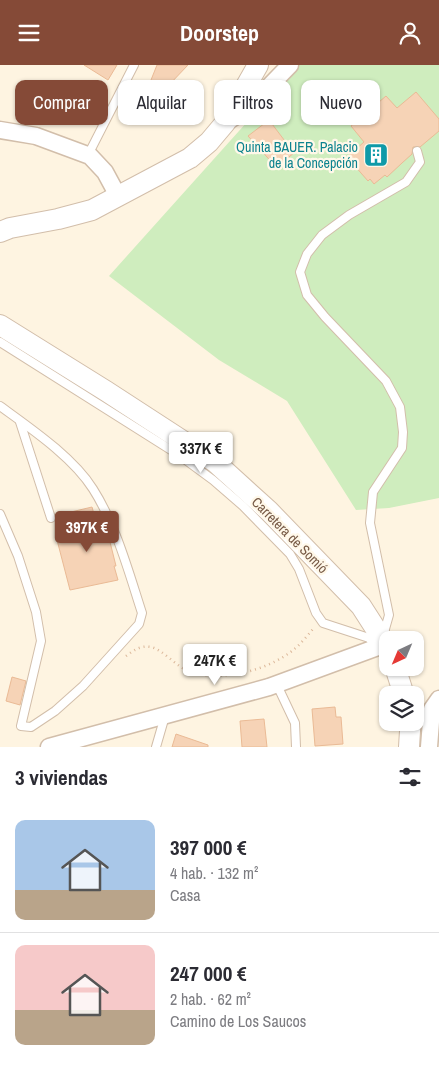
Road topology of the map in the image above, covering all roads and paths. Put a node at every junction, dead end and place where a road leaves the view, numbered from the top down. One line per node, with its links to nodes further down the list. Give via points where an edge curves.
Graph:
1 (134, 65): 9 (lane)
2 (258, 65): 4 (street)
3 (290, 65): 5 (street)
4 (249, 80)
5 (275, 80)
6 (223, 125): 10 (street, via 190,158)
7 (0, 130): 9 (street, via 36,135)
8 (417, 151): 19 (lane, via 420,162 406,182 349,215 322,235 307,254 300,272 307,295 386,381 400,407 402,448 373,492 370,510 390,615)
9 (88, 155): 10 (street, via 105,172)
10 (118, 196): 11 (street, via 92,210)
11 (0, 232)
12 (0, 325): 20 (street, Carretera de Somió, via 214,462 269,511 361,606)
13 (0, 342): 18 (lane, via 179,455 243,506 290,555)
14 (0, 406): 15 (lane)
15 (20, 422): 16 (lane, via 72,463 93,488 108,517 142,613 139,624 83,687 31,727 21,727 41,641 36,612 18,556); 17 (lane)
16 (0, 514)
17 (51, 518)
18 (323, 623): 21 (lane); 23 (path, via 314,628 294,651 243,673 212,676 188,671 152,647 137,648)
19 (386, 631)
20 (379, 637)
21 (379, 642)
22 (379, 646): 24 (street)
23 (123, 658)
24 (276, 685): 26 (street); 30 (lane, via 294,723)
25 (439, 699): 32 (street, via 432,709)
26 (165, 716): 28 (street); 29 (lane)
27 (410, 731): 31 (street)
28 (49, 747)
29 (156, 747)
30 (296, 747)
31 (409, 747)
32 (429, 747)

